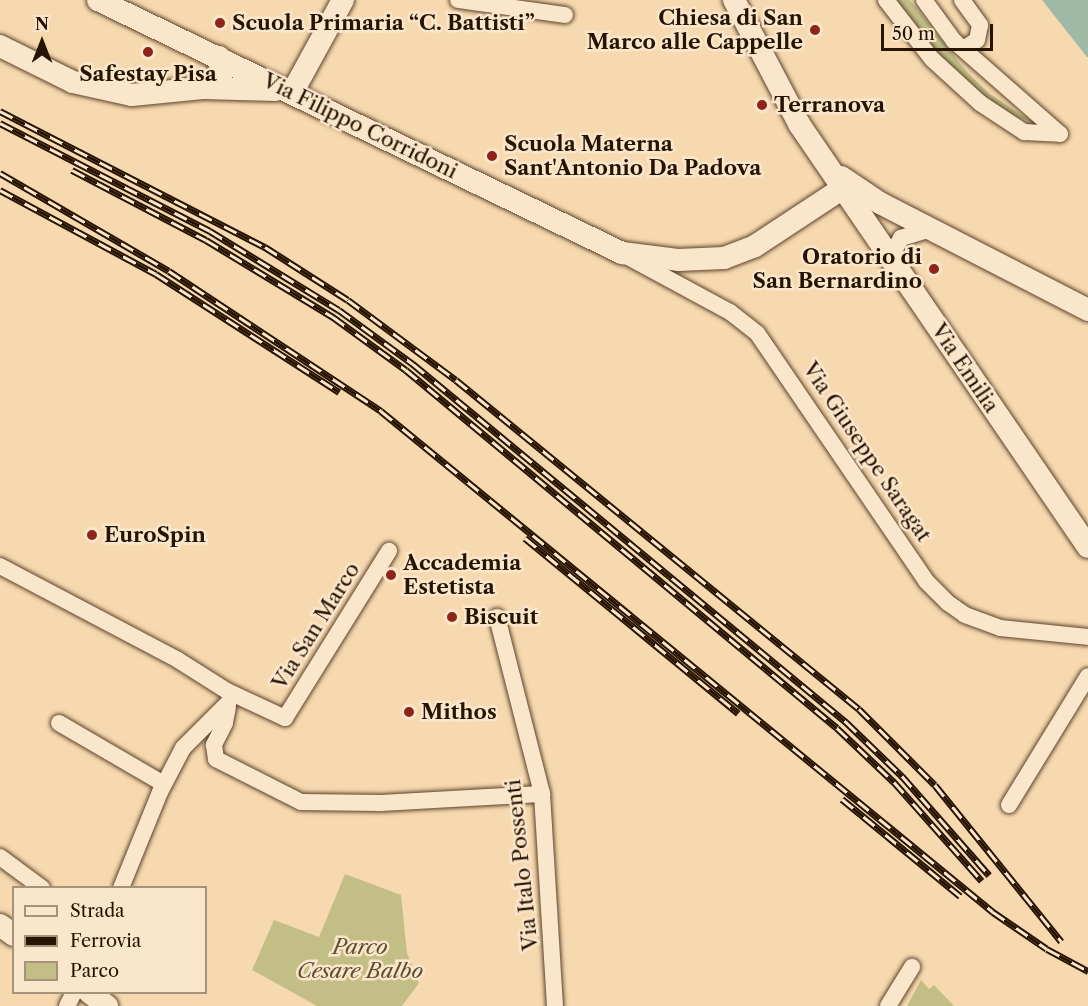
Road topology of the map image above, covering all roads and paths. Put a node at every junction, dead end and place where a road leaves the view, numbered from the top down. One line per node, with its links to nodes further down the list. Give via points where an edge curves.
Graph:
1 (98, 0): 11 (street, Via Filippo Corridoni)
2 (343, 0): 13 (street)
3 (458, 0): 8 (street)
4 (734, 0): 14 (street, Via Emilia, via 789,108)
5 (886, 0): 10 (street, via 919,44 961,88 1007,122 1034,136 1059,134 978,65)
6 (924, 0): 10 (street, via 954,41)
7 (962, 0): 10 (street, via 980,25 977,40)
8 (565, 15)
9 (0, 46): 12 (street, via 73,82 110,93 148,95)
10 (965, 48)
11 (219, 57): 12 (street, via 221,75); 13 (street, Via Filippo Corridoni)
12 (203, 88): 13 (street)
13 (288, 92): 16 (street, Via Filippo Corridoni)
14 (839, 180): 15 (street); 16 (street, Via Filippo Corridoni, via 755,246 724,258 678,260); 17 (street, Via Emilia)
15 (930, 228): 17 (street, via 901,238 894,251); 18 (street)
16 (622, 253): 23 (street, Via Giuseppe Saragat, via 730,312 757,333 926,581 948,603 965,615 1000,628)
17 (895, 265): 19 (street, Via Emilia)
18 (1088, 310)
19 (1088, 547)
20 (389, 551): 25 (street, Via San Marco, via 285,718)
21 (0, 566): 25 (street, via 178,660)
22 (497, 617): 28 (street, Via Italo Possenti)
23 (1088, 637)
24 (1088, 676): 29 (street)
25 (227, 699): 27 (street, via 192,737); 28 (street, via 225,723 214,747 216,759 310,804)
26 (59, 723): 27 (street)
27 (164, 784): 32 (street)
28 (542, 794): 37 (street, Via Italo Possenti)
29 (1010, 805)
30 (0, 857): 31 (street)
31 (39, 886)
32 (122, 886)
33 (912, 967): 35 (street)
34 (90, 994): 36 (street)
35 (891, 1005)
36 (106, 1006)
37 (555, 1006)

